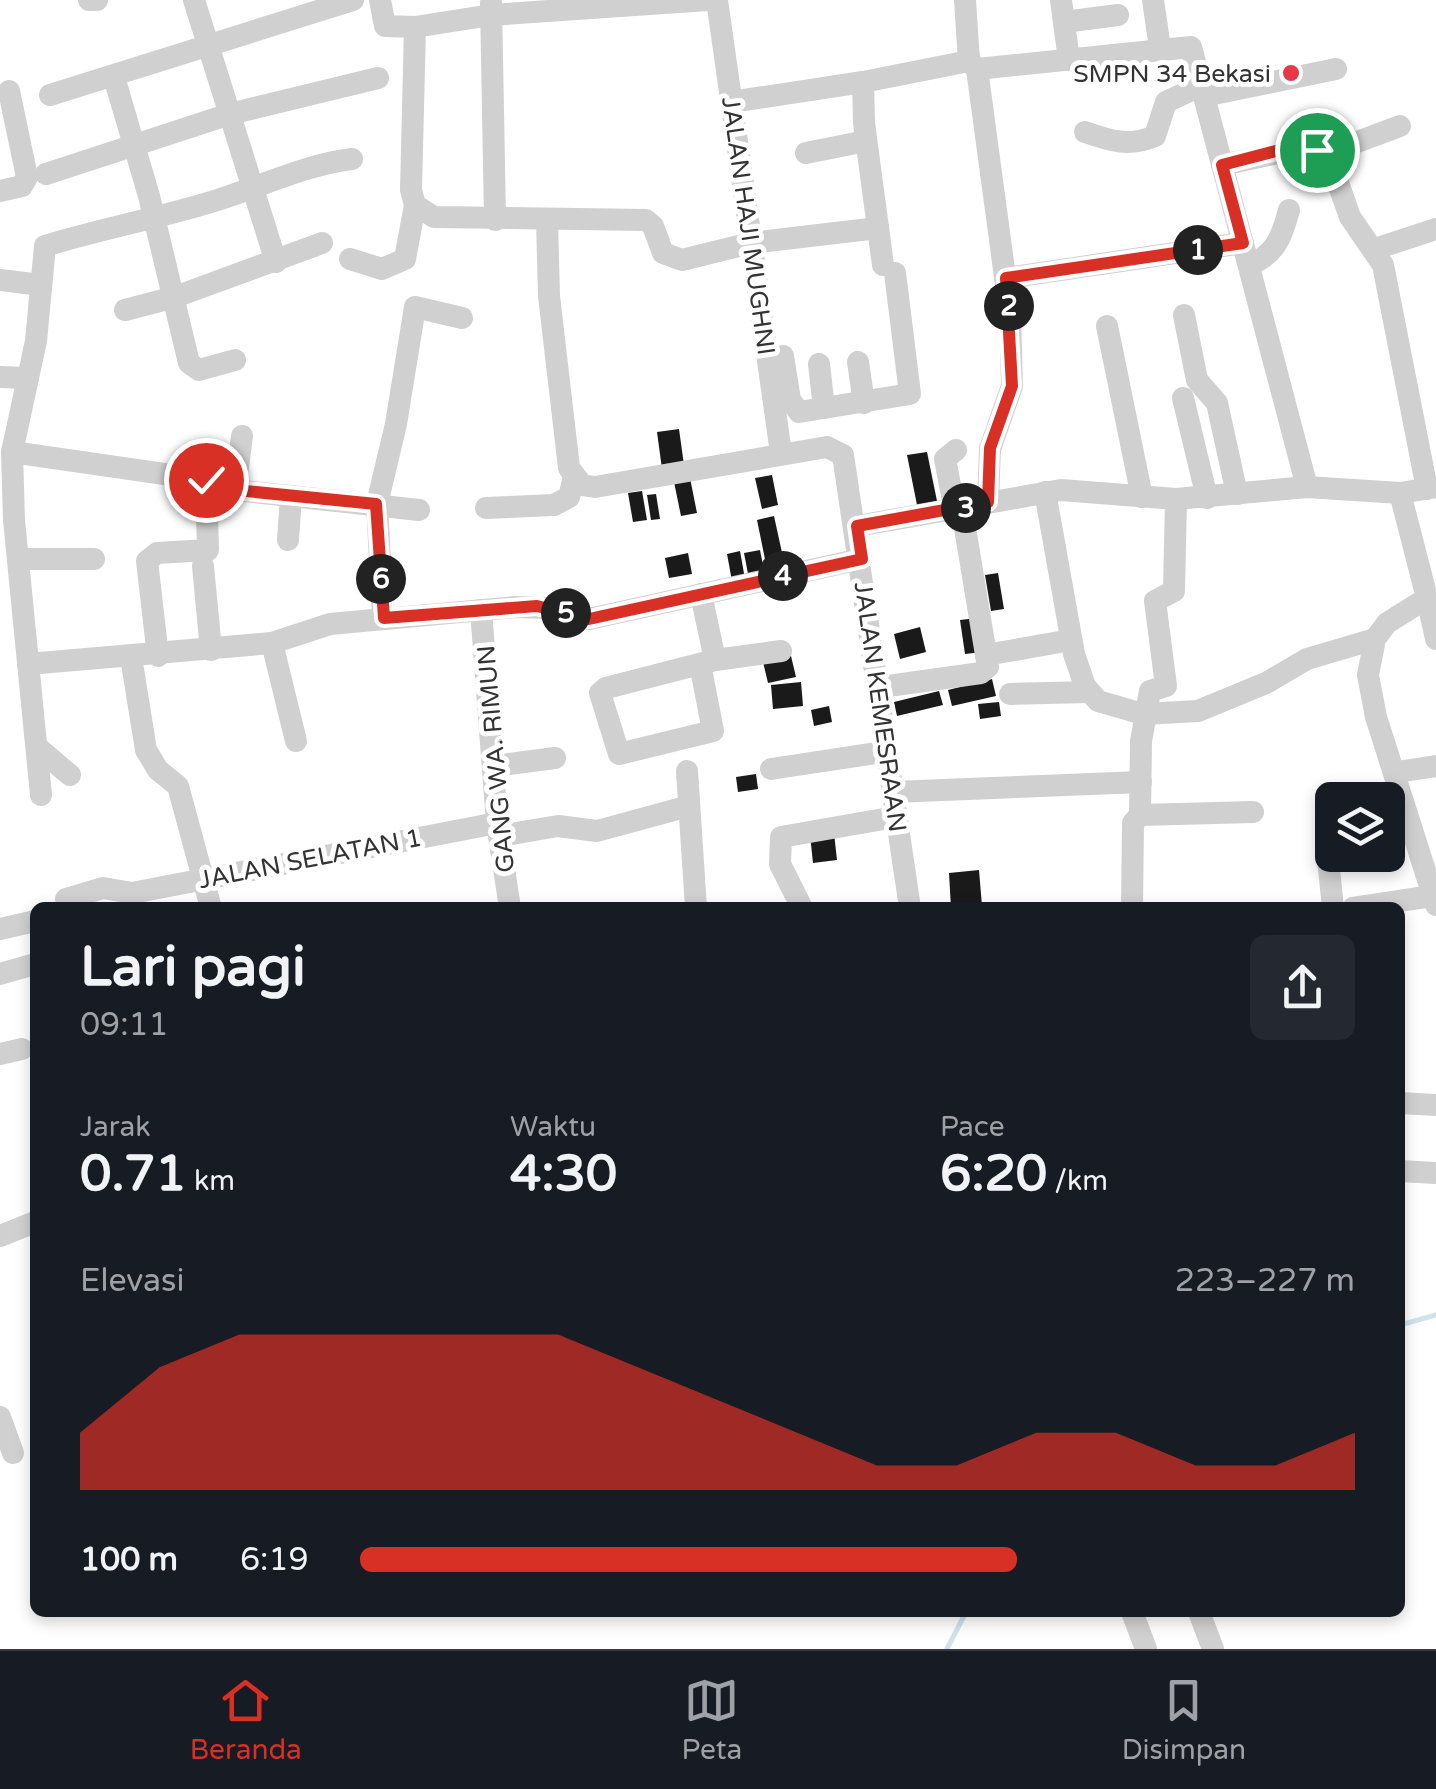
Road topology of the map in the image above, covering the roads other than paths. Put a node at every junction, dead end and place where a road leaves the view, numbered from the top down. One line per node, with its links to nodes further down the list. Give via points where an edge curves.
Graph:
1 (194, 0): 12 (street)
2 (353, 0): 12 (street)
3 (380, 0): 11 (street, via 385,26)
4 (708, 0): 8 (street)
5 (717, 0): 23 (street, JALAN HAJI MUGHNI)
6 (965, 0): 15 (street)
7 (1153, 0): 13 (street)
8 (491, 8): 11 (street); 39 (street)
9 (1063, 11): 10 (street); 14 (street)
10 (1118, 15)
11 (415, 27): 36 (street)
12 (208, 46): 17 (street); 24 (street)
13 (1160, 48): 14 (street); 20 (street, via 1191,47)
14 (1069, 60): 15 (street)
15 (973, 65): 19 (street); 49 (street)
16 (1336, 69): 20 (street)
17 (114, 77): 22 (street); 28 (street)
18 (378, 78): 24 (street)
19 (863, 82): 23 (street); 27 (street)
20 (1203, 90): 26 (street, via 1166,102 1156,136 1149,139 1116,142); 32 (street)
21 (9, 91): 35 (street, via 27,177 22,186)
22 (50, 95)
23 (731, 102): 44 (street, JALAN HAJI MUGHNI)
24 (230, 114): 28 (street); 34 (street)
25 (1400, 126): 30 (street)
26 (1085, 132)
27 (866, 141): 29 (street); 41 (street)
28 (134, 148): 33 (street); 38 (street)
29 (806, 152)
30 (1325, 154): 32 (street, via 1301,148); 45 (street, via 1354,224)
31 (352, 160): 34 (street, via 309,167)
32 (1222, 165): 46 (street)
33 (46, 174)
34 (256, 188): 38 (street); 48 (street)
35 (0, 191)
36 (415, 205): 39 (street, via 434,217); 47 (street, via 406,259 382,269)
37 (1289, 210): 46 (street, via 1268,258)
38 (154, 220): 51 (street, via 126,221 44,246); 52 (street)
39 (495, 220): 40 (street)
40 (547, 221): 44 (street, via 646,220 671,259); 71 (street, via 548,296)
41 (878, 228): 44 (street); 64 (street, via 912,388 906,396)
42 (1436, 229): 45 (street)
43 (322, 243): 48 (street)
44 (751, 244): 68 (street, JALAN HAJI MUGHNI)
45 (1375, 249): 74 (street)
46 (1246, 254): 49 (street); 73 (street)
47 (350, 258)
48 (276, 262): 52 (street)
49 (1006, 278): 83 (street, via 1012,386 990,448)
50 (0, 280): 51 (street)
51 (41, 285): 62 (street)
52 (174, 297): 53 (street); 58 (street, via 193,370)
53 (126, 310)
54 (1184, 315): 78 (street, via 1198,380 1217,403)
55 (462, 318): 84 (street, via 415,307)
56 (1107, 326): 80 (street)
57 (783, 356): 66 (street, via 790,400)
58 (235, 360)
59 (858, 362): 64 (street)
60 (820, 364): 65 (street)
61 (0, 377): 62 (street)
62 (28, 378): 70 (street)
63 (1183, 398): 81 (street)
64 (864, 403): 65 (street)
65 (824, 408): 66 (street)
66 (799, 412): 68 (street, via 798,428)
67 (242, 436): 75 (street)
68 (780, 447): 71 (street, via 595,487); 89 (street, JALAN KEMESRAAN, via 840,450)
69 (956, 450): 87 (street, via 946,459)
70 (12, 452): 72 (street); 88 (street)
71 (574, 477): 85 (street, via 570,497 554,505)
72 (206, 480): 75 (street); 105 (street, via 208,550 157,553 146,561)
73 (1307, 486): 77 (street); 78 (street)
74 (1432, 488): 77 (street)
75 (235, 490): 79 (street)
76 (1045, 492): 80 (street); 83 (street); 101 (street)
77 (1400, 493): 96 (street)
78 (1237, 494): 81 (street)
79 (291, 496): 84 (street); 90 (street)
80 (1142, 497): 82 (street)
81 (1207, 498): 82 (street)
82 (1176, 499): 113 (street, via 1174,591 1155,601 1166,686 1150,691)
83 (988, 502): 87 (street)
84 (376, 504): 86 (street); 98 (street)
85 (486, 508)
86 (418, 510)
87 (958, 510): 89 (street); 107 (street)
88 (7, 521): 92 (street)
89 (857, 526): 93 (street, JALAN KEMESRAAN)
90 (288, 540)
91 (94, 558): 92 (street)
92 (18, 559): 109 (street)
93 (862, 559): 95 (street); 110 (street, JALAN KEMESRAAN)
94 (202, 566): 103 (street)
95 (701, 594): 97 (street, via 589,619 537,606); 108 (street)
96 (1428, 598): 99 (street, via 1395,616); 100 (street)
97 (481, 610): 98 (street); 118 (street, GANG WA. RIMUN)
98 (384, 618): 102 (street, via 330,624)
99 (1375, 639): 113 (street, via 1308,659 1198,711); 122 (street, via 1368,660 1370,693)
100 (1436, 639)
101 (1071, 640): 107 (street); 111 (street)
102 (272, 643): 103 (street); 114 (street)
103 (211, 650): 105 (street)
104 (781, 652): 108 (street)
105 (158, 656): 106 (street)
106 (132, 657): 109 (street); 133 (street, via 146,750 178,786)
107 (987, 661): 110 (street, via 980,672)
108 (708, 662): 108 (street, via 600,692 619,754 714,731)
109 (28, 664): 115 (street)
110 (881, 686): 116 (street, JALAN KEMESRAAN)
111 (1089, 692): 112 (street); 113 (street)
112 (1010, 694)
113 (1143, 714): 124 (street)
114 (296, 741)
115 (38, 748): 123 (street); 126 (street)
116 (889, 751): 120 (street); 125 (street, JALAN KEMESRAAN)
117 (555, 758): 118 (street)
118 (493, 766): 131 (street, GANG WA. RIMUN)
119 (1436, 766): 122 (street)
120 (771, 768)
121 (687, 771): 127 (street)
122 (1397, 772): 134 (street)
123 (70, 775)
124 (1141, 782): 125 (street); 129 (street)
125 (893, 792): 130 (street, JALAN KEMESRAAN)
126 (41, 795)
127 (689, 806): 131 (street, JALAN SELATAN 1, via 591,832); 139 (street)
128 (1253, 812): 129 (street)
129 (1140, 815): 142 (street, via 1133,823)
130 (896, 817): 140 (street, via 781,837 780,864); 141 (street, JALAN KEMESRAAN)
131 (498, 829): 133 (street, JALAN SELATAN 1); 138 (street, GANG WA. RIMUN)
132 (1329, 872): 143 (street)
133 (202, 878): 136 (street, JALAN SELATAN 1); 137 (street)
134 (1433, 894): 144 (street)
135 (66, 899): 136 (street, JALAN SELATAN 1, via 103,888)
136 (122, 900)
137 (209, 902)
138 (509, 902)
139 (696, 902)
140 (799, 902)
141 (909, 902)
142 (1132, 902)
143 (1332, 902)
144 (1387, 902)
145 (30, 922): 146 (street)
146 (0, 929)
147 (30, 965): 148 (street)
148 (0, 974)
149 (1405, 1103): 150 (street)
150 (1436, 1106)
151 (1405, 1172): 152 (street)
152 (1436, 1172)
153 (30, 1224): 154 (street)
154 (0, 1236)
155 (0, 1417): 156 (street)
156 (16, 1451)
157 (1134, 1617): 159 (street)
158 (1201, 1617): 160 (street)
159 (1146, 1649)
160 (1212, 1649)

